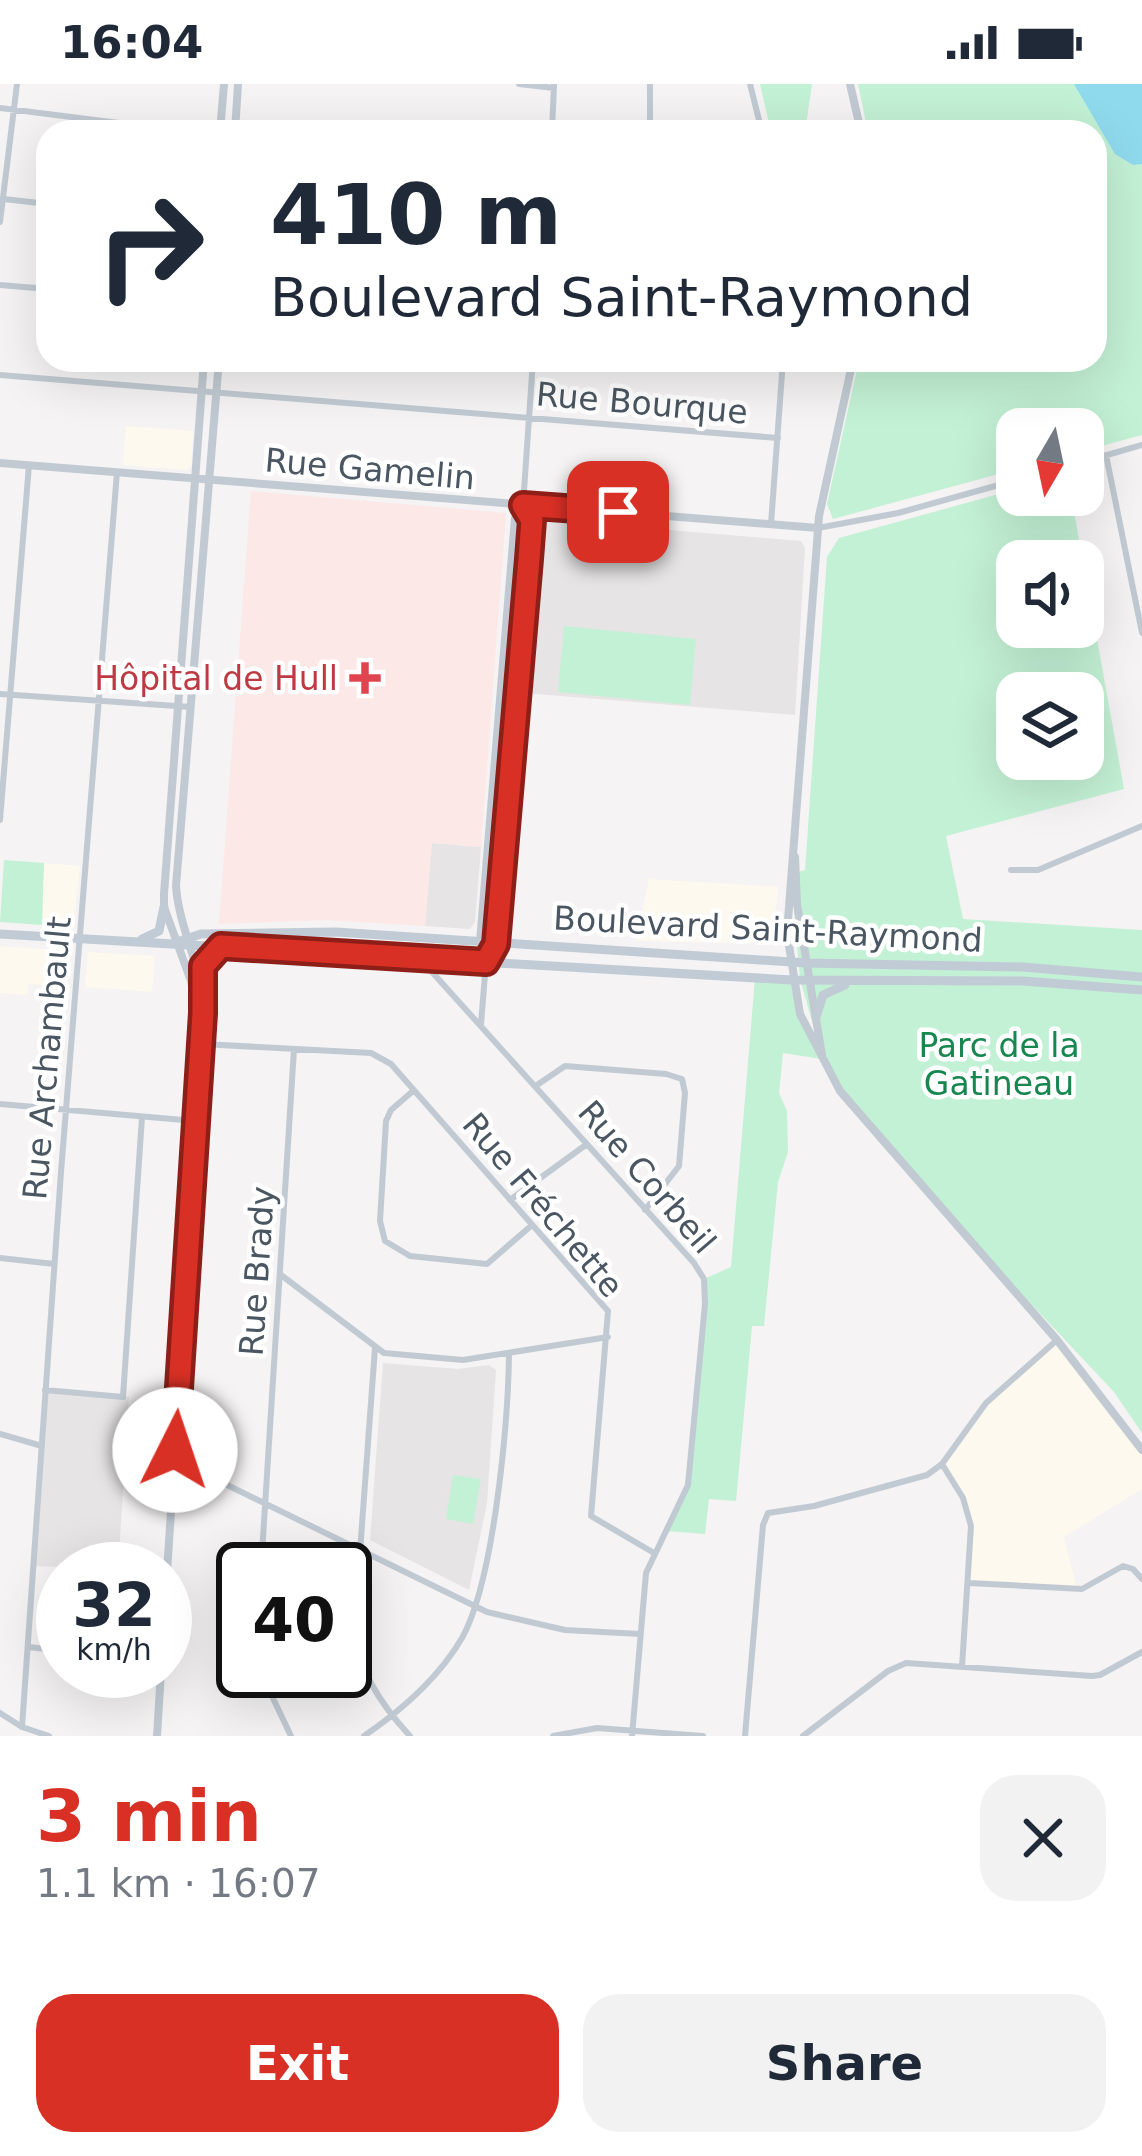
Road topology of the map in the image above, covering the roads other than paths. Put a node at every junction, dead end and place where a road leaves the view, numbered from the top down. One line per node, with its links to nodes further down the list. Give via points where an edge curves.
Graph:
1 (17, 84): 10 (street)
2 (224, 84): 12 (street)
3 (238, 84): 13 (street)
4 (519, 84): 8 (street)
5 (650, 84): 15 (street)
6 (750, 84): 16 (street)
7 (850, 84): 17 (street)
8 (554, 86): 14 (street)
9 (0, 109): 10 (street)
10 (14, 110): 11 (street); 18 (street)
11 (94, 120)
12 (221, 120)
13 (236, 120)
14 (553, 120)
15 (650, 120)
16 (759, 120)
17 (858, 120)
18 (1, 198): 19 (street); 20 (street)
19 (36, 202)
20 (0, 222)
21 (0, 285): 22 (street)
22 (36, 289)
23 (203, 372): 29 (street)
24 (219, 372): 30 (street)
25 (532, 372): 31 (street)
26 (782, 372): 32 (street)
27 (850, 372): 43 (street)
28 (0, 375): 29 (street, Rue Bourque)
29 (202, 391): 30 (street, Rue Bourque); 38 (street)
30 (218, 392): 31 (street, Rue Bourque); 39 (street)
31 (529, 418): 32 (street, Rue Bourque); 41 (street)
32 (778, 438): 42 (street)
33 (1142, 445): 34 (street)
34 (1106, 455): 44 (street)
35 (0, 463): 36 (street, Rue Gamelin)
36 (29, 465): 37 (street, Rue Gamelin); 46 (street)
37 (117, 472): 38 (street, Rue Gamelin); 47 (street, Rue Archambault)
38 (196, 479): 39 (street, Rue Gamelin); 48 (street)
39 (211, 480): 41 (street, Rue Gamelin); 49 (street)
40 (996, 486): 43 (street, Rue Gamelin)
41 (523, 505): 42 (street, Rue Gamelin); 59 (street, via 515,518); 60 (street, via 532,520)
42 (771, 524): 43 (street, Rue Gamelin)
43 (818, 528): 52 (street)
44 (1141, 620): 45 (street)
45 (1142, 633)
46 (5, 694): 47 (street); 50 (street)
47 (100, 701): 48 (street); 56 (street, Rue Archambault)
48 (179, 706): 49 (street); 54 (street)
49 (191, 707): 57 (street, via 176,886)
50 (0, 820)
51 (1142, 826): 53 (street, via 1038,870)
52 (795, 855): 63 (street); 65 (street)
53 (1011, 870)
54 (164, 907): 57 (street); 58 (main road, via 160,931)
55 (0, 934): 56 (main road, Boulevard Saint-Raymond)
56 (80, 939): 58 (main road, Boulevard Saint-Raymond); 82 (street, Rue Archambault)
57 (182, 939): 58 (main road, Boulevard Saint-Raymond); 59 (main road, Boulevard Saint-Raymond, via 300,931); 62 (main road, Boulevard Saint-Raymond); 75 (street)
58 (137, 941)
59 (480, 942): 60 (main road, Boulevard Saint-Raymond); 64 (street)
60 (496, 944): 63 (main road, Boulevard Saint-Raymond); 64 (street)
61 (221, 946): 62 (main road, Boulevard Saint-Raymond); 64 (main road, Boulevard Saint-Raymond); 67 (main road)
62 (191, 948): 67 (street)
63 (789, 961): 65 (main road, Boulevard Saint-Raymond); 69 (street)
64 (486, 962): 69 (main road, Boulevard Saint-Raymond); 74 (street)
65 (806, 963): 68 (main road, Boulevard Saint-Raymond); 70 (street)
66 (432, 973): 74 (street, Rue Corbeil)
67 (200, 977): 75 (street)
68 (1142, 977)
69 (792, 980): 70 (main road, Boulevard Saint-Raymond); 78 (street)
70 (808, 980): 71 (main road, Boulevard Saint-Raymond); 73 (street)
71 (861, 982): 72 (main road, Boulevard Saint-Raymond); 73 (main road, via 827,991)
72 (1142, 990)
73 (816, 1017): 78 (street)
74 (481, 1027): 79 (street, Rue Corbeil)
75 (201, 1033): 76 (street)
76 (200, 1044): 77 (street, Rue Fréchette); 84 (street)
77 (294, 1049): 80 (street, Rue Fréchette, via 378,1055); 91 (street, Rue Brady)
78 (822, 1058): 93 (street, via 840,1091)
79 (536, 1085): 85 (street, Rue Corbeil); 87 (street, via 565,1066 682,1079 680,1166)
80 (413, 1090): 86 (street, Rue Fréchette); 88 (street, via 386,1121 386,1241 410,1256 488,1264)
81 (0, 1104): 82 (street)
82 (67, 1110): 83 (street); 90 (street, Rue Archambault)
83 (142, 1117): 84 (street); 96 (street, via 123,1397)
84 (195, 1121): 100 (street)
85 (586, 1144): 86 (street); 87 (street, Rue Corbeil)
86 (510, 1200): 88 (street, Rue Fréchette)
87 (645, 1210): 107 (street, Rue Corbeil, via 706,1288 688,1485)
88 (532, 1225): 92 (street, Rue Fréchette, via 606,1308)
89 (0, 1258): 90 (street)
90 (54, 1264): 96 (street, Rue Archambault)
91 (280, 1275): 94 (street); 102 (street, Rue Brady)
92 (608, 1336): 95 (street); 107 (street, Rue Fréchette, via 591,1516)
93 (1057, 1340): 99 (street); 101 (street, via 976,1415)
94 (375, 1348): 95 (street, via 453,1360); 106 (street)
95 (509, 1355): 111 (street)
96 (44, 1390): 98 (street, Rue Archambault)
97 (0, 1434): 98 (street)
98 (42, 1446): 113 (street, Rue Archambault)
99 (1142, 1450)
100 (174, 1459): 102 (street); 103 (street)
101 (942, 1464): 110 (street, via 970,1513); 131 (street, via 904,1483 766,1515)
102 (266, 1503): 104 (street, Rue Brady); 105 (street)
103 (169, 1542)
104 (263, 1542)
105 (347, 1542)
106 (359, 1542)
107 (654, 1552): 112 (street, Rue Corbeil)
108 (372, 1555): 111 (street)
109 (1142, 1579): 110 (street, via 1123,1566 1082,1589)
110 (969, 1582): 116 (street)
111 (476, 1608): 112 (street, via 557,1629); 121 (street, via 451,1656)
112 (640, 1634): 123 (street, Rue Corbeil)
113 (29, 1647): 114 (street); 122 (street, Rue Archambault)
114 (36, 1648)
115 (1142, 1652): 116 (street, via 1100,1675)
116 (962, 1667): 132 (street, via 896,1666)
117 (372, 1681): 121 (street)
118 (159, 1698): 125 (street)
119 (273, 1698): 126 (street)
120 (0, 1713): 122 (street)
121 (393, 1716): 127 (street); 128 (street)
122 (22, 1727): 124 (street)
123 (632, 1733): 129 (street, via 579,1729); 130 (street)
124 (50, 1736)
125 (157, 1736)
126 (291, 1736)
127 (364, 1736)
128 (410, 1736)
129 (553, 1736)
130 (703, 1736)
131 (745, 1736)
132 (803, 1736)

